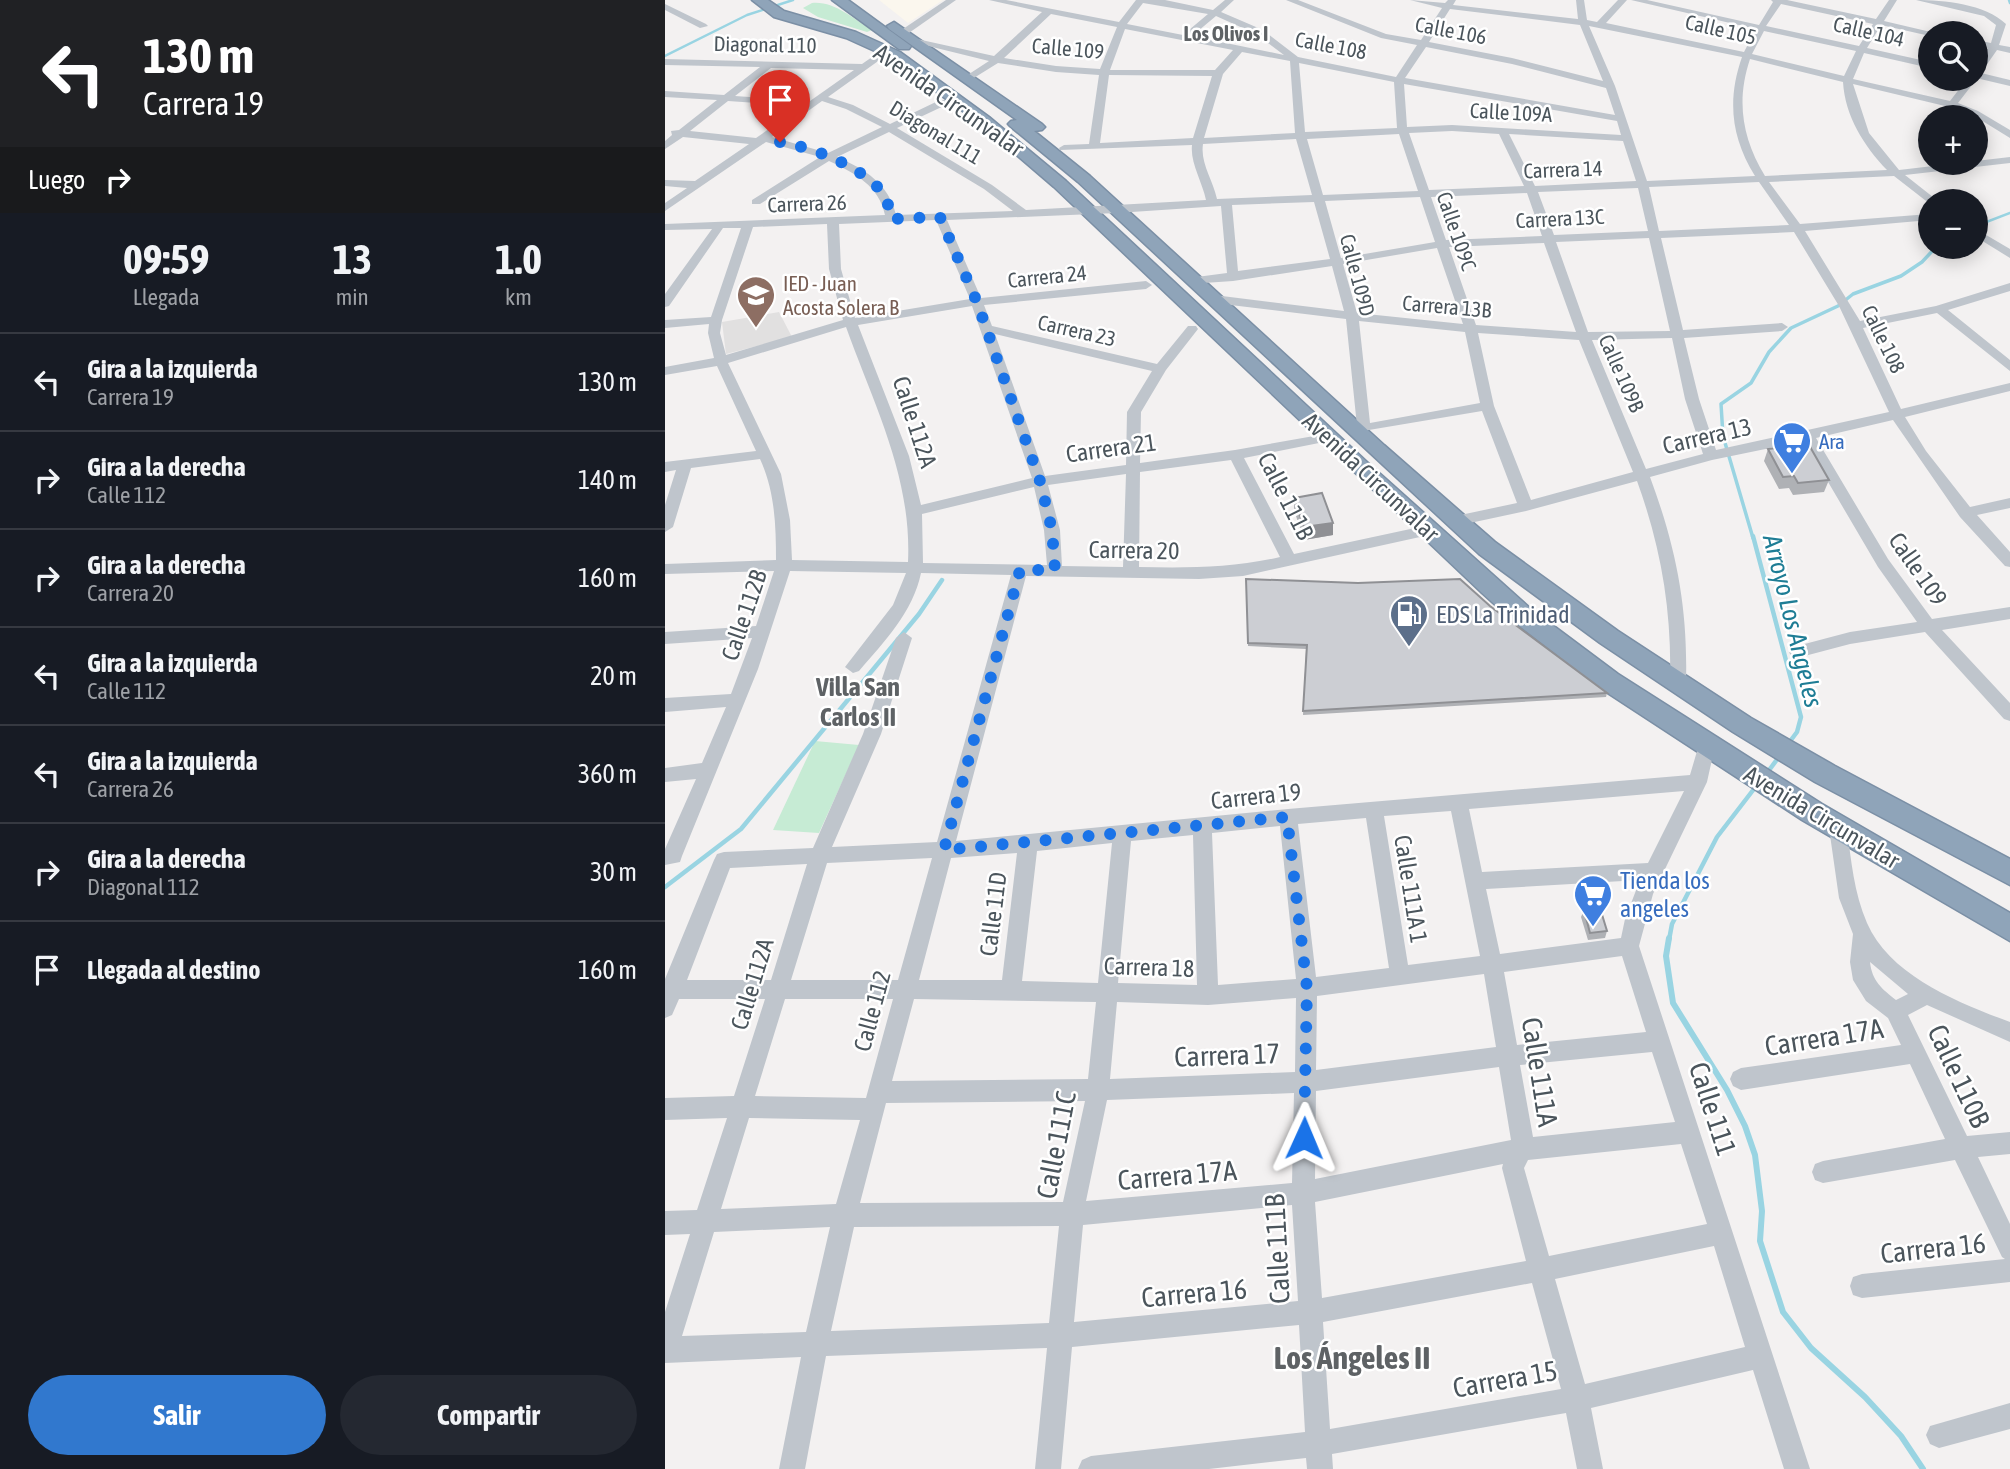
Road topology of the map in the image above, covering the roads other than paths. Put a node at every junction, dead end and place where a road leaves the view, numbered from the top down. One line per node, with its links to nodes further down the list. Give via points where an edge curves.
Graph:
1 (682, 0): 18 (street)
2 (829, 0): 15 (highway)
3 (952, 0): 30 (street)
4 (993, 0): 21 (street, Calle 108)
5 (1142, 0): 20 (street); 25 (street)
6 (1230, 0): 20 (street)
7 (1290, 0): 33 (street, Calle 106, via 1361,29)
8 (1414, 0): 17 (street, Calle 105)
9 (1580, 0): 23 (street)
10 (1623, 0): 26 (street)
11 (1635, 0): 28 (street, Calle 104)
12 (1777, 0): 24 (street); 28 (street)
13 (1893, 0): 24 (street)
14 (1920, 0): 35 (street, via 1987,15 2001,24)
15 (850, 2): 30 (highway); 94 (highway, Avenida Circunvalar, via 1021,127)
16 (795, 3): 22 (highway, via 791,9)
17 (1450, 3): 23 (street, Calle 105); 33 (street)
18 (665, 6): 27 (street)
19 (759, 8): 22 (highway, Avenida Circunvalar); 44 (highway, via 843,40)
20 (1214, 11): 31 (street); 41 (street, via 1265,33)
21 (1048, 12): 25 (street, Calle 108); 42 (street)
22 (807, 22): 95 (highway, Avenida Circunvalar, via 895,55 1022,150)
23 (1583, 22): 26 (street, Calle 105); 54 (street)
24 (1879, 23): 29 (street); 37 (street)
25 (1121, 25): 31 (street, Calle 108); 47 (street)
26 (1599, 25): 39 (street, Calle 105)
27 (703, 26)
28 (1760, 26): 37 (street, Calle 104); 39 (street)
29 (1918, 31)
30 (903, 33): 32 (highway)
31 (1184, 38): 36 (street, Calle 108)
32 (916, 42): 42 (street, Calle 109); 49 (highway)
33 (1421, 44): 51 (street); 54 (street, Calle 106)
34 (1988, 46): 35 (street)
35 (1994, 47): 38 (street); 40 (street)
36 (1239, 49): 41 (street, Calle 108); 48 (street)
37 (1862, 50): 45 (street, Calle 104); 52 (street)
38 (2010, 50)
39 (1746, 54): 52 (street, Calle 105); 82 (street, Calle 108, via 1736,105 1738,123)
40 (1988, 56)
41 (1294, 58): 51 (street, Calle 108); 69 (street, Calle 109D)
42 (996, 60): 47 (street, Calle 109); 49 (street)
43 (665, 62): 46 (street, Diagonal 110)
44 (871, 62): 46 (street, Diagonal 110); 58 (street); 59 (highway)
45 (1918, 62)
46 (771, 63): 57 (street)
47 (1103, 73): 48 (street, Calle 109); 75 (street)
48 (1217, 74): 72 (street)
49 (969, 78): 76 (highway)
50 (1988, 79): 53 (street)
51 (1399, 80): 62 (street, Calle 108); 65 (street, Calle 109C)
52 (1848, 80): 60 (street, Calle 105); 81 (street, via 1863,136)
53 (2010, 83)
54 (1610, 86): 62 (street)
55 (1962, 91): 61 (street)
56 (665, 94): 57 (street, Diagonal 111)
57 (727, 98): 58 (street, Diagonal 111); 68 (street)
58 (818, 101): 64 (street, Diagonal 111, via 848,105); 73 (street)
59 (944, 102): 64 (street); 95 (highway)
60 (1945, 105)
61 (1950, 105)
62 (1620, 119): 71 (street)
63 (1988, 120): 70 (street, Calle 105)
64 (891, 126): 77 (street); 96 (street, Diagonal 111, via 987,185)
65 (1402, 129): 66 (street, Calle 109A); 69 (street, Calle 109A); 88 (street, Calle 109C)
66 (1502, 130): 71 (street, Calle 109A); 86 (street, Calle 109B)
67 (665, 132): 68 (street)
68 (682, 133): 73 (street); 74 (street)
69 (1300, 134): 72 (street, Calle 109A); 89 (street, Calle 109D)
70 (2010, 135)
71 (1627, 138): 85 (street)
72 (1198, 139): 75 (street, Calle 109A); 91 (street, via 1196,156)
73 (763, 140): 77 (street, via 794,144); 84 (street)
74 (665, 146)
75 (1094, 146): 76 (street, Calle 109A)
76 (1064, 148): 94 (highway, via 1103,184)
77 (828, 157): 90 (street); 99 (street, via 885,195)
78 (2010, 160): 79 (street, Carrera 14)
79 (1988, 162)
80 (1918, 170): 81 (street, Carrera 14)
81 (1897, 173): 82 (street, Carrera 14); 87 (street)
82 (1761, 178): 85 (street, Carrera 14); 104 (street, Calle 108)
83 (665, 183): 84 (street)
84 (700, 185): 93 (street)
85 (1643, 185): 86 (street, Carrera 14); 105 (street)
86 (1531, 189): 88 (street, Carrera 14); 106 (street, Calle 109B)
87 (1918, 190)
88 (1424, 194): 89 (street, Carrera 14); 108 (street, Calle 109C)
89 (1317, 198): 92 (street, Carrera 14); 110 (street, Calle 109D)
90 (756, 202)
91 (1212, 203): 92 (street, Carrera 14); 94 (street, Carrera 14)
92 (1226, 203): 111 (street)
93 (665, 208)
94 (1117, 210): 95 (street, Carrera 26); 112 (highway, Avenida Circunvalar)
95 (1079, 211): 96 (street, Carrera 26); 113 (highway); 145 (highway, Avenida Circunvalar, via 1208,322)
96 (1024, 214): 97 (street, Carrera 26)
97 (940, 217): 99 (street, Carrera 26); 116 (street)
98 (1918, 218): 104 (street, Carrera 13C)
99 (891, 219): 100 (street, Carrera 26)
100 (833, 222): 101 (street, Carrera 26); 122 (street, Calle 112A, via 836,274)
101 (748, 224): 102 (street, Carrera 26); 120 (street, Calle 112B)
102 (720, 225): 103 (street, Carrera 26); 117 (street)
103 (665, 227)
104 (1797, 228): 105 (street, Carrera 13C); 121 (street, Calle 108)
105 (1654, 233): 106 (street, Carrera 13C); 128 (street)
106 (1549, 237): 108 (street, Carrera 13C); 129 (street, Calle 109B)
107 (1988, 240): 109 (street)
108 (1441, 244): 110 (street, Carrera 13C); 126 (street, Calle 109C)
109 (2010, 254)
110 (1337, 262): 111 (street, Carrera 13C); 119 (street, Calle 109D)
111 (1233, 277): 112 (street, Carrera 13C)
112 (1193, 281): 115 (highway, Avenida Circunvalar)
113 (1146, 285): 116 (street, Carrera 24); 127 (highway)
114 (2010, 287): 118 (street)
115 (1214, 299): 119 (street, Carrera 13B); 137 (highway, Avenida Circunvalar)
116 (977, 302): 122 (street, Carrera 24); 125 (street)
117 (665, 303)
118 (1939, 309): 121 (street); 131 (street)
119 (1352, 316): 126 (street, Carrera 13B); 137 (street, Calle 109D)
120 (716, 320): 123 (street); 130 (street, Calle 112B, via 714,333)
121 (1853, 321): 136 (street, Calle 108)
122 (851, 322): 130 (street, Carrera 24); 151 (street, Calle 112A, via 889,419)
123 (665, 324)
124 (1782, 327): 128 (street, Carrera 13B)
125 (986, 328): 132 (street, Carrera 23); 148 (street)
126 (1471, 328): 129 (street, Carrera 13B); 135 (street, Calle 109C)
127 (1192, 329): 132 (street); 139 (highway)
128 (1677, 335): 129 (street, Carrera 13B); 142 (street, via 1692,399)
129 (1583, 336): 147 (street, Calle 109B)
130 (721, 361): 133 (street, Carrera 24); 140 (street, Calle 112B)
131 (2010, 367)
132 (1160, 369): 146 (street, via 1135,412)
133 (665, 371)
134 (2010, 387): 136 (street, Carrera 13)
135 (1487, 406): 137 (street); 150 (street, Calle 109C)
136 (1896, 415): 138 (street, Carrera 13); 152 (street, Calle 108)
137 (1360, 429): 153 (highway, Avenida Circunvalar)
138 (1808, 436): 142 (street, Carrera 13); 165 (street, Calle 109, via 1883,562)
139 (1314, 440): 141 (street, Carrera 21); 145 (highway)
140 (765, 454): 143 (street); 158 (street, Calle 112B, via 783,520)
141 (1235, 455): 146 (street, Carrera 21); 156 (street, Calle 111B)
142 (1715, 456): 147 (street, Carrera 13)
143 (685, 466): 144 (street); 154 (street)
144 (665, 467)
145 (1359, 467): 155 (highway, Avenida Circunvalar)
146 (1135, 468): 148 (street, Carrera 21); 163 (street)
147 (1643, 474): 150 (street, Carrera 13); 171 (street, Calle 109B, via 1673,570 1682,647)
148 (1040, 481): 151 (street, Carrera 21); 162 (street, via 1052,530)
149 (2010, 503): 152 (street)
150 (1526, 506): 153 (street, Carrera 13)
151 (916, 511): 160 (street, Calle 112A)
152 (1965, 513): 157 (street, Calle 108)
153 (1456, 521): 171 (highway, Avenida Circunvalar, via 1609,637)
154 (665, 527)
155 (1429, 530): 156 (street, Carrera 20); 175 (highway, Avenida Circunvalar, via 1522,615)
156 (1290, 561): 163 (street, Carrera 20, via 1244,571)
157 (2010, 562)
158 (785, 565): 159 (street, Carrera 20); 160 (street, Carrera 20); 166 (street, Calle 112B)
159 (665, 569)
160 (915, 569): 161 (street, Carrera 20); 170 (street, Calle 112A, via 895,616)
161 (1020, 570): 162 (street, Carrera 20); 188 (street, Calle 112)
162 (1055, 570): 163 (street, Carrera 20)
163 (1131, 573)
164 (2010, 613): 165 (street)
165 (1927, 624): 169 (street); 174 (street, Calle 109)
166 (763, 631): 167 (street); 172 (street, Calle 112B)
167 (665, 638)
168 (904, 638): 189 (street, Calle 112A, via 872,734)
169 (1797, 652)
170 (853, 667)
171 (1678, 681): 192 (highway, Avenida Circunvalar, via 1825,774)
172 (736, 700): 173 (street); 177 (street, Calle 112B)
173 (665, 705)
174 (2010, 714)
175 (1706, 746): 176 (highway, Avenida Circunvalar); 179 (street, Calle 111)
176 (1729, 761): 179 (street); 182 (highway, Avenida Circunvalar)
177 (708, 770): 178 (street); 190 (street, Calle 112B)
178 (665, 775)
179 (1700, 778): 180 (street, Carrera 19); 191 (street, Calle 111)
180 (1458, 802): 181 (street, Carrera 19); 193 (street, Calle 111A)
181 (1374, 810): 183 (street, Carrera 19); 198 (street, Calle 111A 1)
182 (1812, 813): 185 (highway, Avenida Circunvalar)
183 (1287, 817): 184 (street, Carrera 19); 199 (street, Calle 111B)
184 (1202, 826): 186 (street, Carrera 19); 205 (street)
185 (1838, 828): 194 (highway, Avenida Circunvalar); 195 (street, Calle 110B, via 1844,880)
186 (1122, 832): 187 (street, Carrera 19); 202 (street, Calle 111C)
187 (1028, 843): 188 (street, Carrera 19); 201 (street, Calle 11D)
188 (944, 850): 189 (street, Carrera 19); 203 (street, Calle 112)
189 (820, 854): 200 (street, Calle 112A); 204 (street, via 724,860)
190 (669, 857)
191 (1654, 871): 193 (street); 196 (street, Calle 111, via 1638,903)
192 (2010, 873)
193 (1476, 881): 197 (street, Calle 111A)
194 (2010, 928)
195 (1862, 935): 206 (street, Calle 110B, via 1885,962); 207 (street, Calle 110B, via 1862,980)
196 (1629, 946): 197 (street, Carrera 18); 209 (street, Calle 111)
197 (1492, 963): 198 (street, Carrera 18); 211 (street, Calle 111A)
198 (1401, 976): 199 (street, Carrera 18)
199 (1307, 988): 205 (street, Carrera 18); 213 (street, Calle 111B)
200 (779, 989): 203 (street, Carrera 18); 204 (street, Carrera 18); 216 (street, Calle 112A)
201 (1011, 990): 202 (street, Carrera 18); 203 (street, Carrera 18)
202 (1108, 991): 205 (street, Carrera 18); 214 (street, Calle 111C)
203 (904, 992): 215 (street, Calle 112)
204 (668, 995)
205 (1208, 995)
206 (1926, 995): 207 (street, Carrera 17A); 208 (street)
207 (1895, 1012): 210 (street, Calle 110B)
208 (2010, 1031)
209 (1660, 1041): 211 (street, Carrera 17); 218 (street, Calle 111)
210 (1915, 1053): 212 (street, Carrera 17A); 220 (street, Calle 110B)
211 (1509, 1056): 213 (street, Carrera 17); 221 (street, Calle 111A)
212 (1741, 1079)
213 (1305, 1082): 214 (street, Carrera 17); 223 (street, Calle 111B)
214 (1098, 1090): 215 (street, Carrera 17); 224 (street, Calle 111C)
215 (876, 1101): 216 (street, Carrera 17); 225 (street, Calle 112)
216 (741, 1107): 217 (street, Carrera 17); 226 (street, Calle 112A)
217 (665, 1109)
218 (1689, 1132): 221 (street, Carrera 17A); 228 (street, Calle 111)
219 (2010, 1143): 220 (street)
220 (1959, 1148): 222 (street); 229 (street, Calle 110B)
221 (1521, 1149): 223 (street, Carrera 17A); 230 (street, Calle 111A, via 1513,1168)
222 (1823, 1172)
223 (1303, 1193): 224 (street, Carrera 17A); 233 (street, Calle 111B)
224 (1072, 1214): 225 (street, Carrera 17A); 234 (street, Calle 111C)
225 (845, 1215): 226 (street, Carrera 17A); 235 (street, Calle 112)
226 (706, 1220): 227 (street, Carrera 17A); 236 (street, Calle 112A)
227 (665, 1223)
228 (1722, 1233): 230 (street, Carrera 16); 237 (street, Calle 111)
229 (2010, 1249)
230 (1540, 1270): 233 (street, Carrera 16); 238 (street, Calle 111A)
231 (2010, 1270): 232 (street, Carrera 16)
232 (1862, 1286)
233 (1310, 1312): 234 (street, Carrera 16); 241 (street, Calle 111B)
234 (1062, 1335): 235 (street, Carrera 16); 243 (street, Calle 111C)
235 (815, 1346): 236 (street, Carrera 16); 242 (street, Calle 112)
236 (665, 1350)
237 (1761, 1356): 238 (street, Carrera 15); 246 (street, Calle 111)
238 (1576, 1399): 241 (street, Carrera 15); 245 (street, Calle 111A)
239 (2010, 1416): 240 (street)
240 (1939, 1435)
241 (1318, 1456): 244 (street, Carrera 15)
242 (792, 1469)
243 (1048, 1469)
244 (1091, 1469)
245 (1590, 1469)
246 (1797, 1469)

